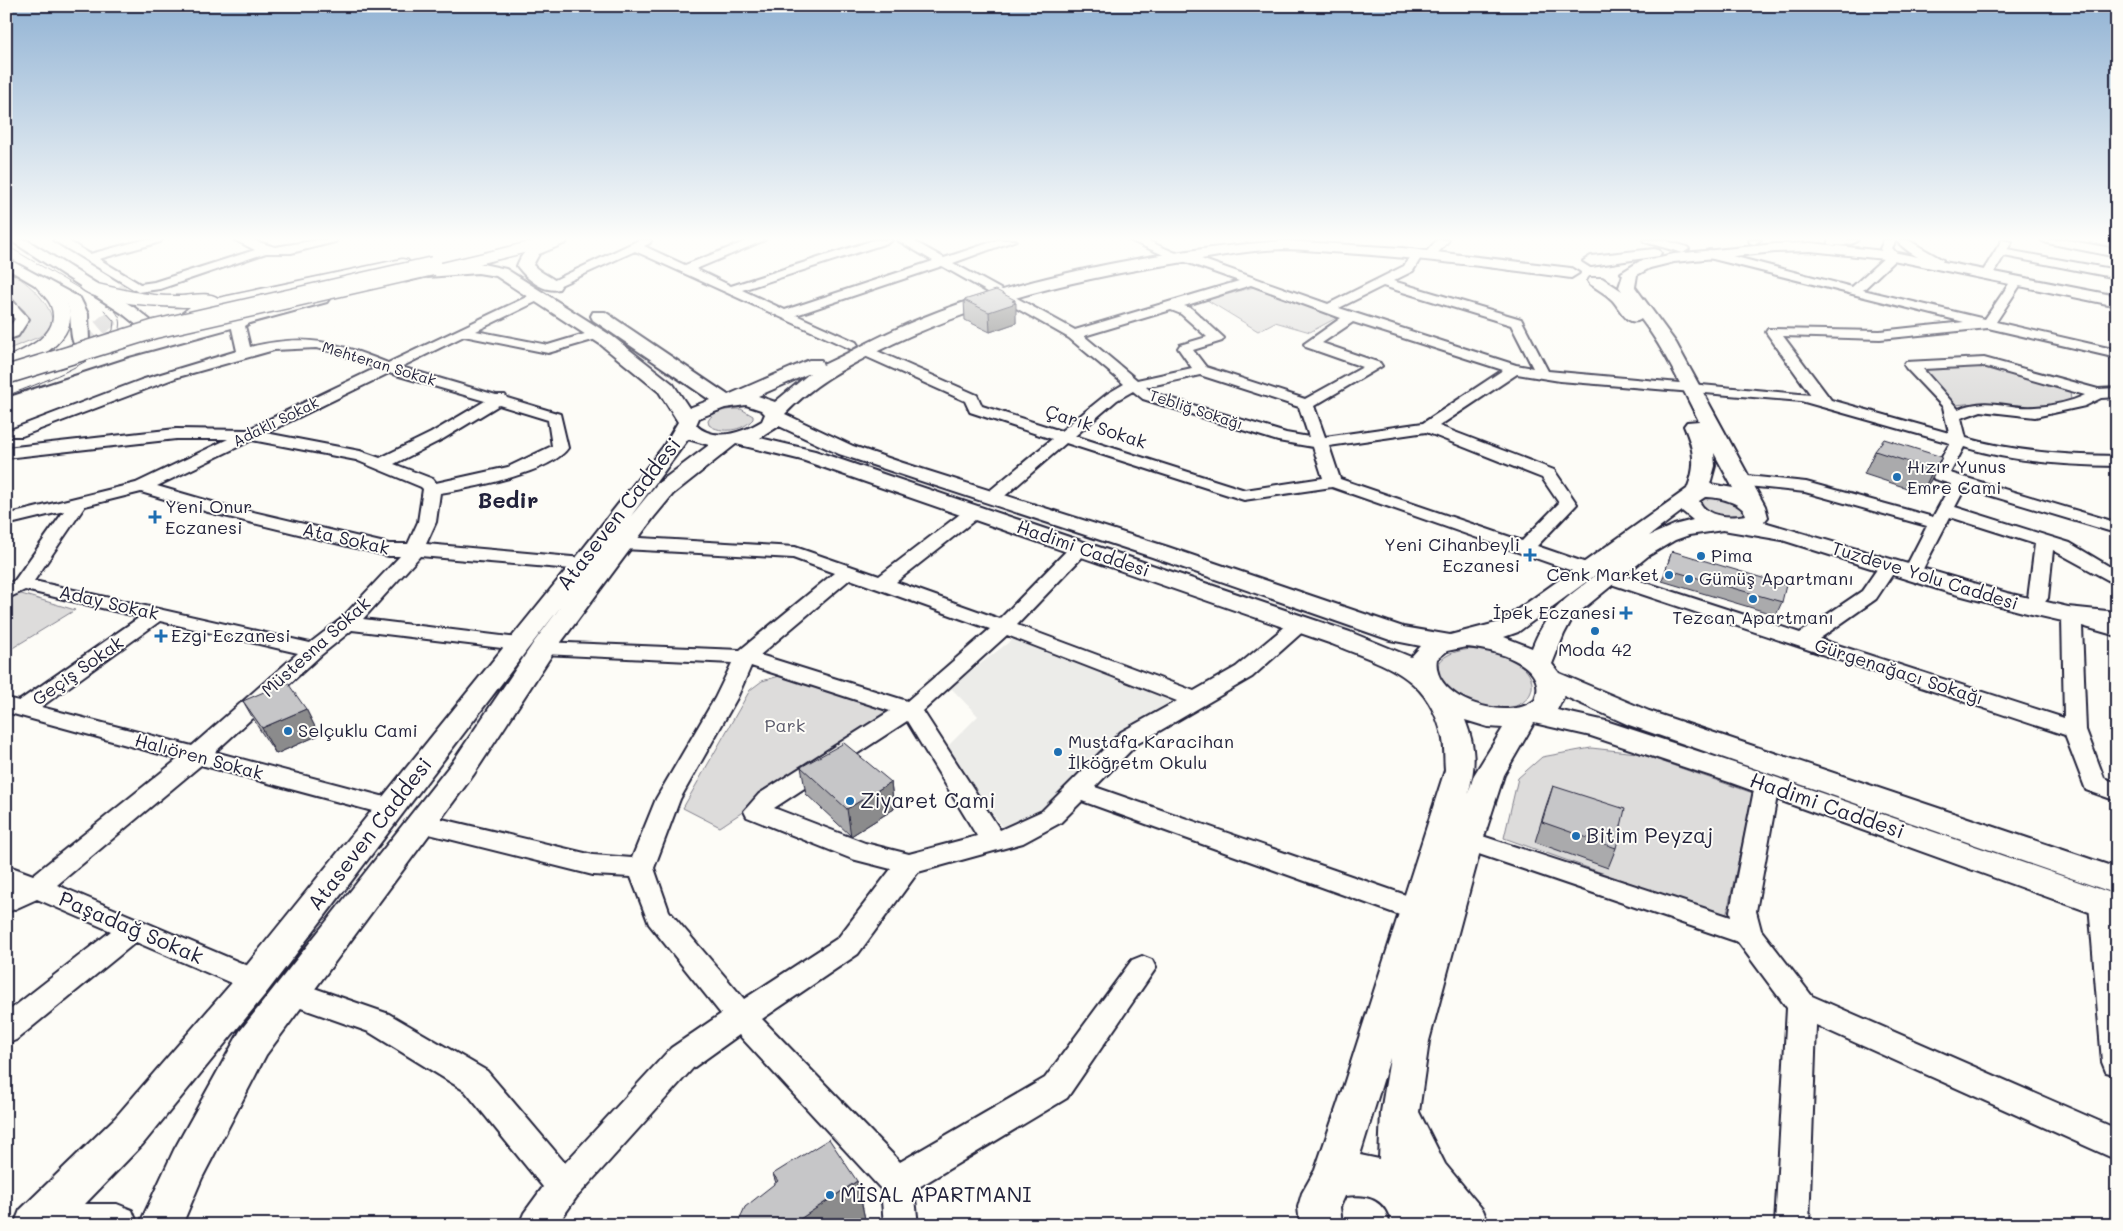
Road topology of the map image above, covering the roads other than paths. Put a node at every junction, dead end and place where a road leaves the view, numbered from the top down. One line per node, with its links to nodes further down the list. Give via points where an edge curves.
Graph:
1 (54, 297): 44 (highway, via 60,305 62,324 43,345)
2 (68, 297): 39 (main road, via 80,314 80,342)
3 (106, 297): 38 (main road)
4 (121, 297): 5 (highway, via 166,302)
5 (231, 297)
6 (246, 297): 31 (highway, via 200,308 186,317 199,322)
7 (282, 297): 46 (highway, via 178,319)
8 (294, 297): 50 (highway, bridge, via 155,329)
9 (323, 297): 31 (highway)
10 (533, 297): 34 (street, Adaklı Sokak)
11 (538, 297): 35 (main road)
12 (569, 297): 58 (main road, via 644,345 683,376)
13 (747, 297): 30 (street)
14 (835, 297): 30 (street)
15 (983, 297): 40 (main road, via 925,314)
16 (1007, 297): 36 (street, Tebliğ Sokağı)
17 (1202, 297): 28 (street)
18 (1296, 297): 29 (street)
19 (1351, 297): 29 (street)
20 (1434, 297): 49 (street, via 1516,322)
21 (1619, 297): 53 (main road)
22 (1633, 297): 53 (main road, via 1666,342)
23 (1877, 297): 33 (street)
24 (2006, 297): 33 (street)
25 (2099, 297): 26 (main road)
26 (2117, 301)
27 (6, 302): 37 (street, via 22,318 13,333)
28 (1174, 306): 36 (street); 47 (street, via 1186,311 1216,338 1185,348)
29 (1328, 309): 32 (street)
30 (785, 314): 40 (street)
31 (251, 316): 38 (highway); 41 (street, via 238,324); 54 (main road, via 123,352)
32 (1351, 317): 48 (street); 60 (street, via 1311,344 1376,366)
33 (1988, 324): 42 (street); 59 (street, via 1880,335 1773,332)
34 (462, 332): 35 (street, via 548,349); 45 (street, Adaklı Sokak)
35 (598, 334): 63 (main road, via 666,388)
36 (1074, 335): 51 (street, Tebliğ Sokağı)
37 (6, 336)
38 (161, 336): 39 (highway, via 111,348)
39 (84, 347)
40 (857, 347): 58 (main road); 61 (main road, via 797,391); 67 (street, Çarık Sokak, via 972,398 975,409)
41 (244, 353): 45 (street, Mehteran Sokak, via 276,346 311,344 349,352); 65 (street, Mehteran Sokak, via 168,375)
42 (2117, 354)
43 (63, 359): 52 (main road)
44 (6, 365)
45 (387, 367): 57 (street, Mehteran Sokak); 66 (street, Adaklı Sokak)
46 (6, 370)
47 (1201, 370): 51 (street); 60 (street)
48 (1514, 370): 49 (street); 64 (street, Tebliğ Sokağı)
49 (1542, 374): 53 (street)
50 (6, 375)
51 (1133, 385): 67 (street, via 1112,397); 70 (street, Tebliğ Sokağı, via 1157,399 1284,438)
52 (6, 386)
53 (1683, 387): 59 (street, via 1802,397); 74 (main road); 79 (main road, via 1705,450 1706,466)
54 (6, 390)
55 (2117, 392): 56 (street)
56 (2098, 394): 62 (street, via 2080,403 2035,412 1979,406); 62 (street, via 1984,362 1911,365 1950,406)
57 (500, 398): 73 (street, via 437,436); 78 (street, Mehteran Sokak, via 555,416 560,448 537,463 485,480)
58 (729, 400): 61 (main road, Hadimi Caddesi, via 766,404); 63 (main road, Ataseven Caddesi, via 699,409)
59 (1825, 403): 69 (street)
60 (1306, 404): 70 (street)
61 (775, 415): 68 (main road, via 763,430); 80 (main road, Hadimi Caddesi, via 846,450)
62 (1953, 416): 69 (street)
63 (687, 424): 68 (main road, via 690,432 705,439); 93 (main road, Ataseven Caddesi)
64 (1427, 427): 70 (street, Tebliğ Sokağı); 91 (street, via 1548,474 1568,504)
65 (11, 431): 71 (street)
66 (251, 434): 71 (street, via 176,434); 73 (street, via 360,456); 77 (street, Adaklı Sokak)
67 (1064, 438): 75 (street, Çarık Sokak, via 1244,495); 80 (street)
68 (733, 439): 83 (main road, Hadimi Caddesi, via 808,455); 89 (main road, via 665,489)
69 (1959, 441): 72 (street, via 1994,450 2075,460); 76 (street, via 1940,475)
70 (1318, 443): 75 (street)
71 (8, 452)
72 (2117, 461)
73 (381, 464): 78 (street, via 427,483)
74 (1738, 480): 82 (main road); 84 (street, via 1806,486)
75 (1333, 482): 91 (street, Gürgenağacı Sokağı)
76 (1960, 482): 84 (street); 87 (street)
77 (142, 487): 81 (street, Adaklı Sokak); 92 (street, Ata Sokak, via 214,508 389,550)
78 (432, 489): 92 (street, Müstesna Sokak, via 427,522)
79 (1693, 494): 82 (main road, Tuzdeve Yolu Caddesi, via 1727,493); 86 (main road, via 1688,500 1694,511); 97 (main road)
80 (994, 497): 111 (main road, Hadimi Caddesi, via 1399,634)
81 (78, 502): 85 (street, Adaklı Sokak); 100 (street)
82 (1755, 509): 86 (main road, via 1756,517 1752,521); 94 (main road, Tuzdeve Yolu Caddesi, via 1807,532)
83 (974, 512): 90 (main road, Hadimi Caddesi); 99 (street)
84 (1942, 517): 88 (street); 94 (street)
85 (6, 520)
86 (1730, 524): 95 (main road, Tuzdeve Yolu Caddesi, via 1768,529); 97 (main road, via 1675,530)
87 (2109, 526)
88 (2044, 541): 98 (street, via 2063,547); 101 (street)
89 (623, 543): 96 (street, via 795,553); 112 (main road)
90 (1080, 548): 107 (main road, Hadimi Caddesi); 108 (street)
91 (1525, 548): 97 (street, Gürgenağacı Sokağı)
92 (414, 551): 93 (street, Ata Sokak, via 439,550); 106 (street, Müstesna Sokak)
93 (583, 564): 112 (main road, Ataseven Caddesi)
94 (1916, 565): 101 (main road, Tuzdeve Yolu Caddesi)
95 (1889, 566): 104 (main road, Tuzdeve Yolu Caddesi, via 1992,598); 110 (street, via 1869,595)
96 (847, 572): 99 (street); 114 (street)
97 (1598, 574): 110 (street, Gürgenağacı Sokağı); 111 (main road, via 1509,627); 115 (main road, via 1562,615 1548,638)
98 (2117, 579)
99 (881, 584): 108 (street)
100 (14, 588): 103 (street, Aday Sokak)
101 (2038, 598): 102 (main road, Tuzdeve Yolu Caddesi)
102 (2117, 605)
103 (158, 614): 113 (street, Aday Sokak); 118 (street, Geçiş Sokak)
104 (2072, 616): 105 (main road, Tuzdeve Yolu Caddesi); 109 (street); 121 (street)
105 (2117, 620)
106 (348, 623): 112 (street); 113 (street, Müstesna Sokak)
107 (1300, 624): 116 (main road, Hadimi Caddesi, via 1404,664); 117 (street, via 1244,672)
108 (1004, 627): 117 (street); 119 (street)
109 (2117, 630)
110 (1803, 640): 121 (street, Gürgenağacı Sokağı)
111 (1456, 641): 115 (main road, via 1486,640 1506,646 1524,654); 116 (main road, via 1434,648 1426,655 1422,665)
112 (531, 646): 114 (street); 126 (main road, Ataseven Caddesi); 127 (main road, via 464,767)
113 (314, 650): 122 (street, Müstesna Sokak)
114 (744, 657): 119 (street); 131 (street, via 726,698 668,799)
115 (1544, 672): 120 (main road, via 1552,692 1546,705); 134 (main road, Hadimi Caddesi, via 1638,718)
116 (1433, 688): 120 (main road, via 1460,710 1481,717 1503,720); 136 (main road, via 1457,736 1460,770)
117 (1196, 700): 124 (street, via 1129,738)
118 (15, 707): 122 (street, Halıören Sokak)
119 (911, 710): 129 (street); 130 (street, via 888,721 756,811 861,852)
120 (1528, 716): 123 (main road, Hadimi Caddesi, via 1596,728); 128 (main road, via 1488,775)
121 (2075, 730): 125 (street, via 2094,784)
122 (195, 757): 126 (street, Halıören Sokak); 133 (street, Müstesna Sokak)
123 (1767, 785): 134 (main road, Hadimi Caddesi); 138 (street, via 1743,911)
124 (1077, 790): 129 (street, via 1051,817 1014,836); 136 (street)
125 (2117, 792)
126 (391, 807): 140 (main road, Ataseven Caddesi)
127 (420, 823): 131 (street, via 593,865); 141 (main road)
128 (1467, 840): 138 (street); 146 (main road, via 1411,1041)
129 (994, 842): 130 (street)
130 (909, 864): 143 (street, via 848,946)
131 (641, 868): 143 (street, via 658,916)
132 (6, 875): 133 (street, Paşadağ Sokak)
133 (37, 887): 135 (street, Müstesna Sokak); 137 (street, Paşadağ Sokak)
134 (2112, 898): 145 (street)
135 (6, 903)
136 (1417, 910): 151 (main road)
137 (134, 928): 140 (street, Paşadağ Sokak); 144 (street)
138 (1748, 934): 142 (street)
139 (1142, 968): 148 (street, via 1056,1088)
140 (255, 981): 152 (main road, Ataseven Caddesi, via 129,1131)
141 (291, 992): 149 (street, via 379,1023 476,1081); 155 (main road, via 253,1043 188,1164)
142 (1802, 1005): 147 (street); 160 (street)
143 (741, 1017): 148 (street); 149 (street, via 682,1058)
144 (6, 1031)
145 (2117, 1062)
146 (1400, 1112): 150 (main road); 159 (main road, via 1419,1160 1448,1203)
147 (2117, 1145)
148 (897, 1182): 157 (street)
149 (564, 1187): 156 (street)
150 (1406, 1206): 151 (main road, via 1387,1182 1365,1174 1343,1175); 158 (main road)
151 (1319, 1210)
152 (35, 1225)
153 (84, 1225): 154 (main road)
154 (118, 1225)
155 (160, 1225)
156 (536, 1225)
157 (901, 1225)
158 (1444, 1225)
159 (1468, 1225)
160 (1792, 1225)

